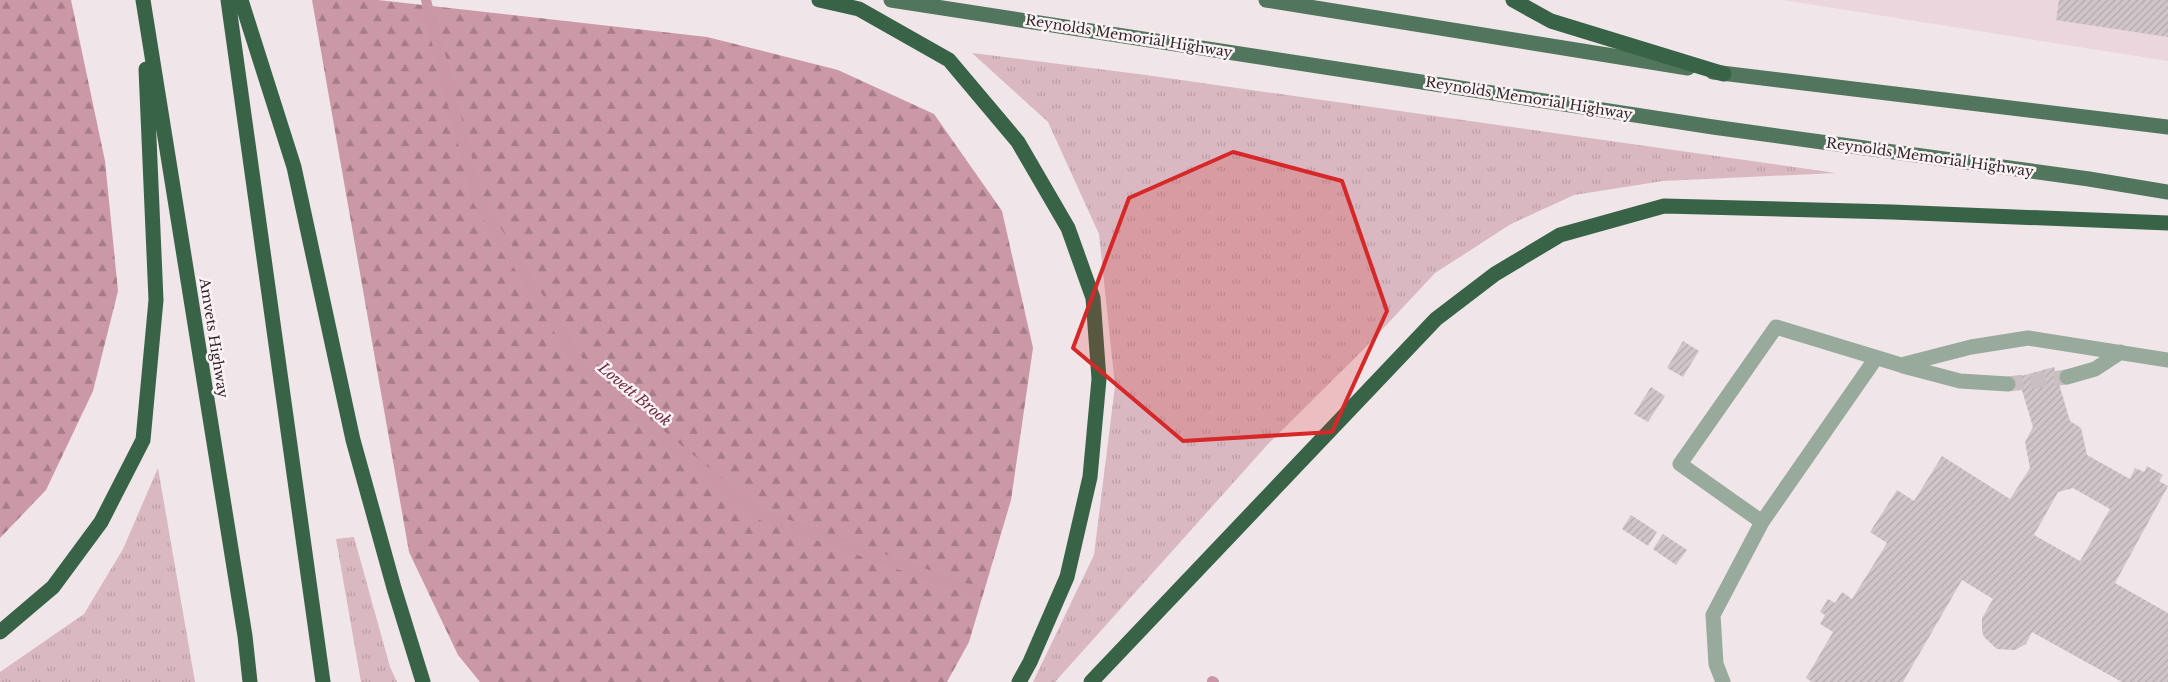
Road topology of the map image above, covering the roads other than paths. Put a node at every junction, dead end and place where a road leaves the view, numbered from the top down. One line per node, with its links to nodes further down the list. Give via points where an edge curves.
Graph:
1 (143, 0): 19 (highway, via 156,300 143,440 101,522 53,587); 20 (highway, Amvets Highway)
2 (228, 0): 21 (highway)
3 (241, 0): 22 (highway, via 294,168 353,440)
4 (819, 0): 23 (highway, via 859,9 949,60 1018,142 1068,228 1093,298 1099,379 1090,477 1066,577)
5 (891, 0): 10 (main road, Reynolds Memorial Highway, via 1713,127)
6 (1266, 0): 8 (main road)
7 (1513, 0): 8 (highway, via 1551,21)
8 (1724, 74): 9 (main road)
9 (2168, 127)
10 (2168, 192)
11 (2168, 223): 24 (highway, via 1664,206 1560,235 1495,274 1436,319)
12 (2121, 352): 14 (lane); 15 (lane, via 2028,338 1971,347); 16 (lane, via 2095,369)
13 (1876, 358): 15 (lane); 18 (lane); 18 (lane, via 1776,327 1680,464)
14 (2168, 360)
15 (1901, 366): 17 (lane, via 1960,381)
16 (2067, 377)
17 (2008, 384)
18 (1762, 522): 25 (lane, via 1713,616 1716,664)
19 (0, 632)
20 (250, 682)
21 (323, 682)
22 (424, 682)
23 (1019, 682)
24 (1091, 682)
25 (1723, 682)

